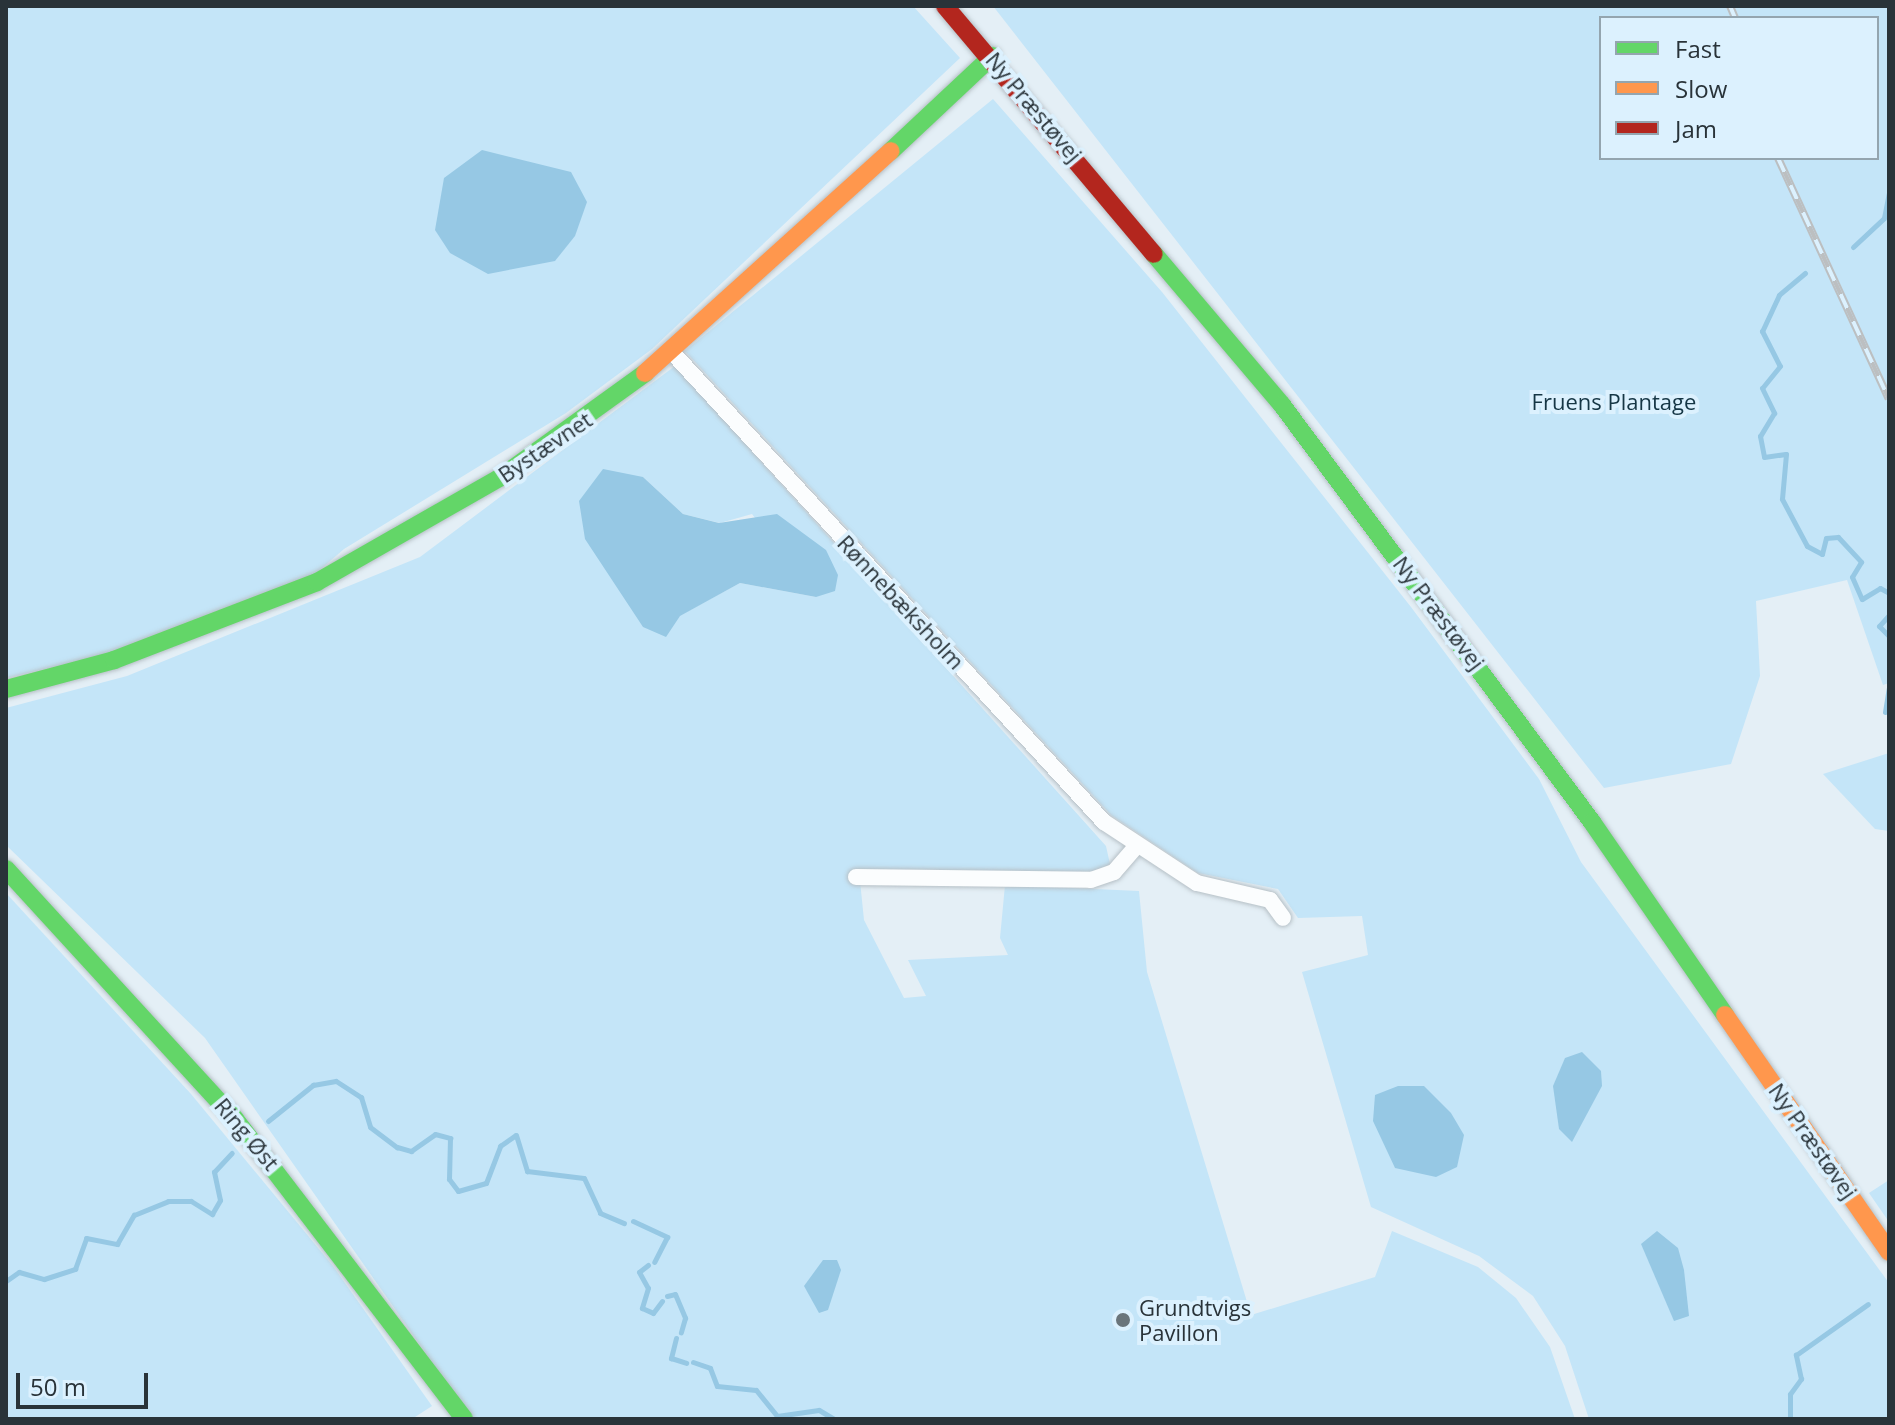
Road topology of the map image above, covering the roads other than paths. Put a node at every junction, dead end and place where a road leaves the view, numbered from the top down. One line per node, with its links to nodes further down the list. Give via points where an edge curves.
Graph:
1 (945, 6): 2 (street, Ny Præstøvej)
2 (992, 56): 3 (street, Bystævnet); 9 (street, Ny Præstøvej, via 1282,405 1464,646)
3 (671, 351): 4 (street, Bystævnet, via 501,477 317,582 114,660); 5 (street, Rønnebæksholm, via 1104,822)
4 (6, 689)
5 (1137, 846): 7 (street, via 1114,872 1091,880); 8 (street, Rønnebæksholm, via 1197,883 1259,895)
6 (6, 869): 10 (street, Ring Øst, via 235,1119)
7 (856, 877)
8 (1283, 918)
9 (1889, 1252)
10 (464, 1419)

